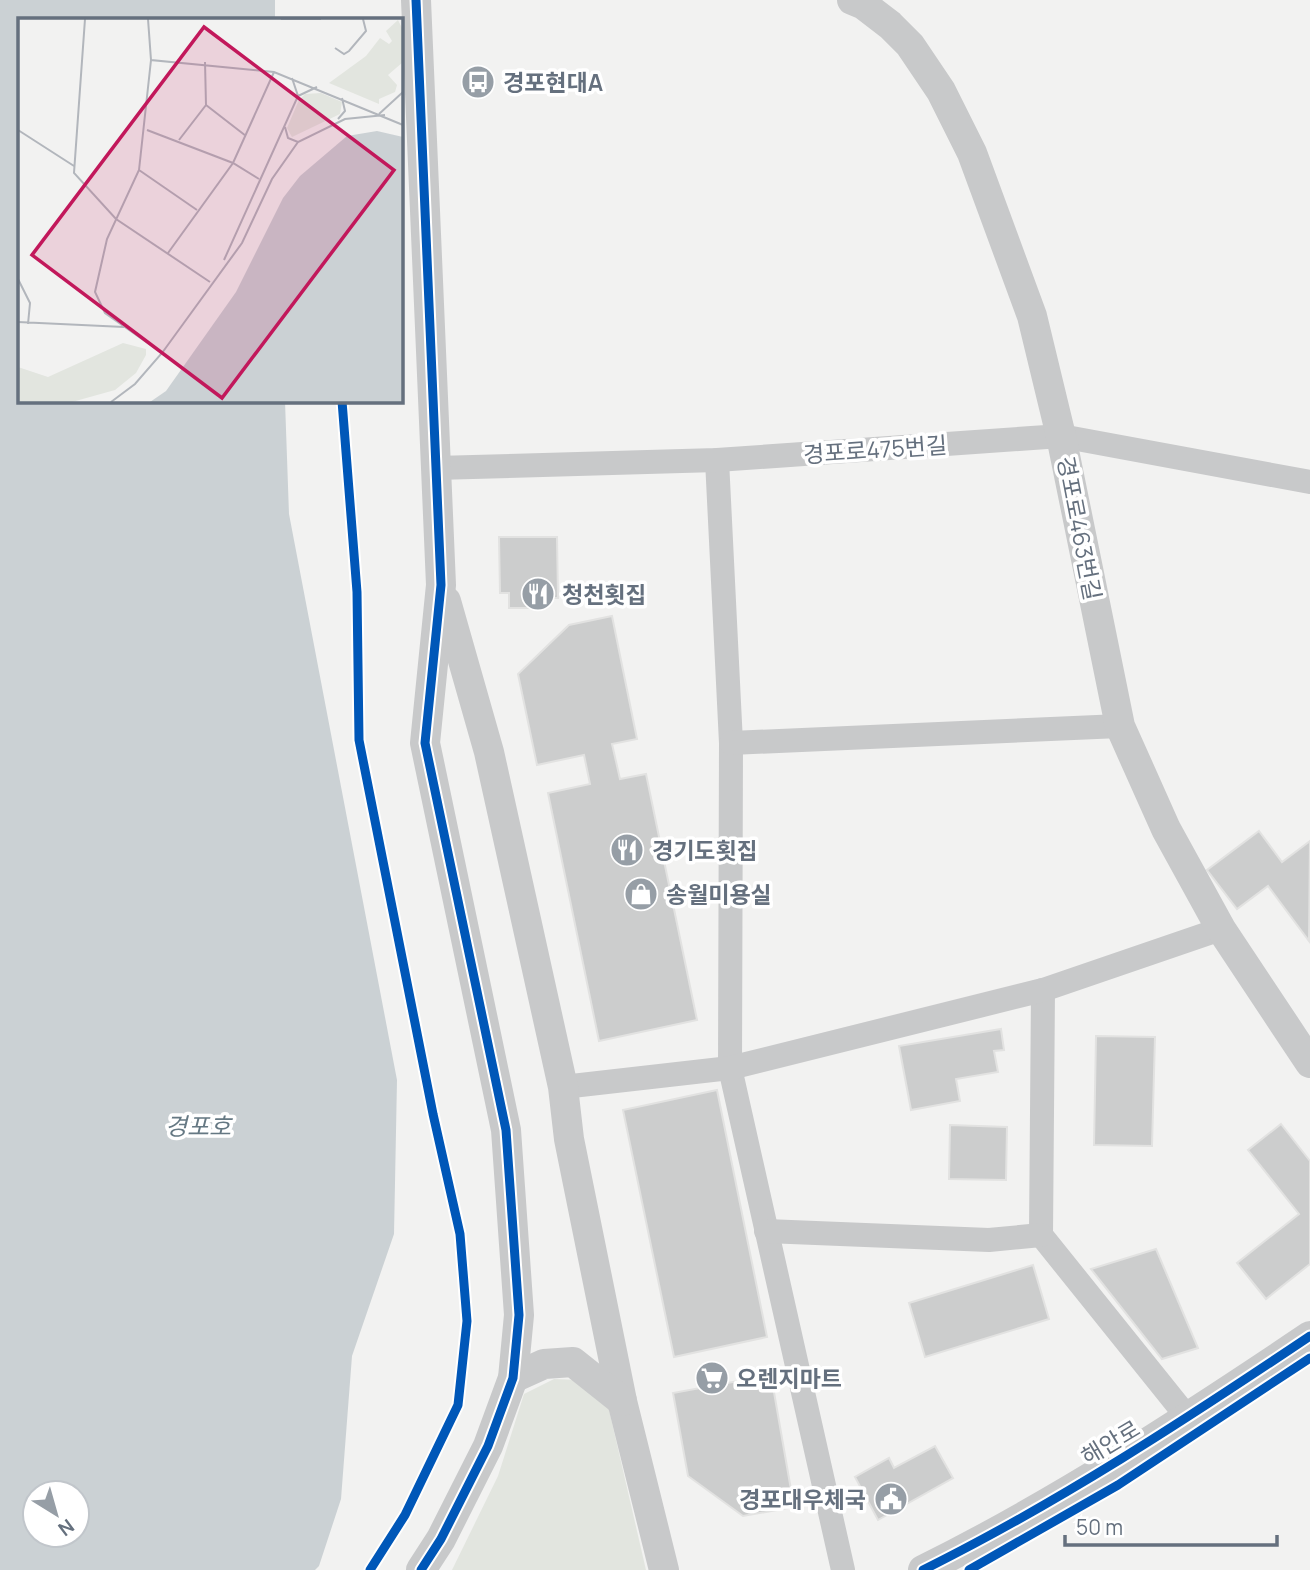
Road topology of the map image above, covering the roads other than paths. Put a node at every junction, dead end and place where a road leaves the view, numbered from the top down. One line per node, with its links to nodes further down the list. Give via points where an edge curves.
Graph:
1 (416, 0): 5 (street)
2 (852, 0): 3 (street, 경포로463번길, via 890,24 910,46 942,91 972,153 1031,316)
3 (1061, 436): 4 (street, 경포로475번길); 6 (street, 경포로475번길); 8 (street, 경포로463번길)
4 (717, 460): 5 (street, 경포로475번길); 9 (street)
5 (436, 468): 7 (street)
6 (1310, 482)
7 (441, 585): 14 (street, via 489,752); 18 (street, via 425,743 506,1130 519,1315)
8 (1120, 726): 9 (street); 10 (street, 경포로463번길, via 1166,829)
9 (731, 743): 13 (street)
10 (1221, 929): 11 (street); 12 (street, 경포로463번길)
11 (1042, 990): 13 (street); 16 (street)
12 (1310, 1063)
13 (730, 1068): 14 (street); 15 (street)
14 (563, 1087): 19 (street, via 569,1139)
15 (766, 1231): 16 (street, via 989,1240); 25 (street)
16 (1041, 1235): 20 (street)
17 (1310, 1336): 20 (street, 해안로)
18 (513, 1378): 19 (street, via 544,1364 573,1363); 21 (street, via 488,1446)
19 (622, 1401): 24 (street)
20 (1188, 1418): 26 (street, 해안로, via 978,1543)
21 (441, 1539): 22 (street); 23 (street)
22 (421, 1570)
23 (429, 1570)
24 (664, 1570)
25 (843, 1570)
26 (923, 1570)

